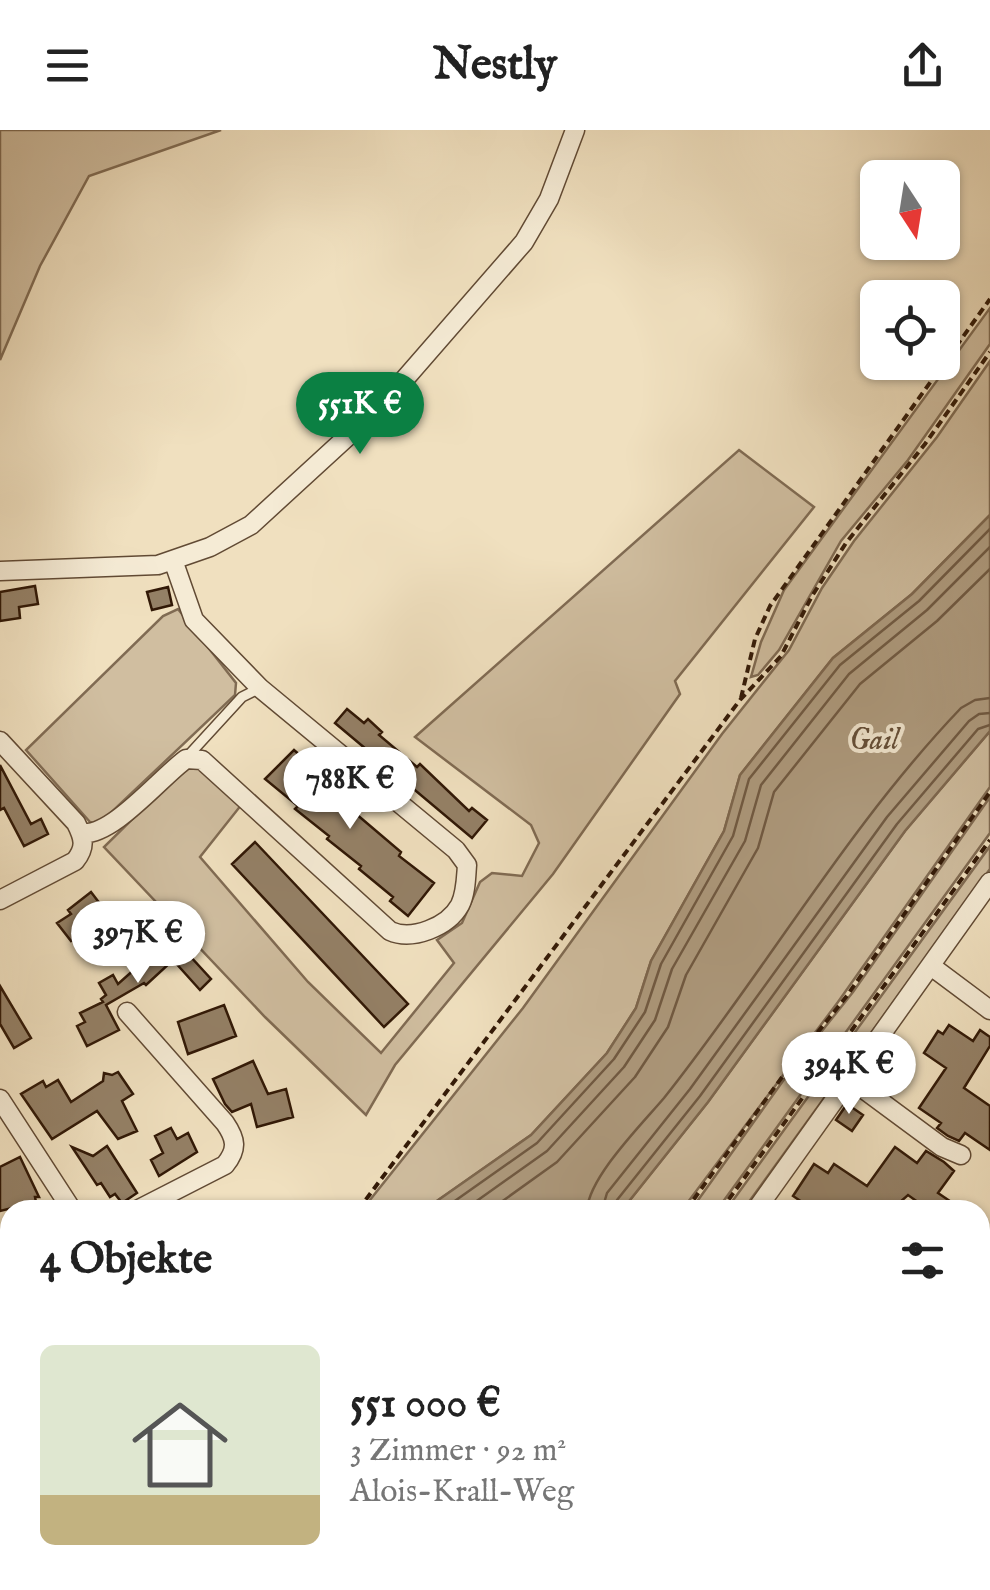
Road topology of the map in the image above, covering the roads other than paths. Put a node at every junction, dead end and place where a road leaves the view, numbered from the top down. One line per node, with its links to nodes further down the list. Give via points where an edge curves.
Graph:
1 (575, 130): 2 (street, via 524,242 383,404 251,524)
2 (173, 560): 3 (street); 4 (street, via 194,620)
3 (0, 571)
4 (260, 688): 6 (lane, via 242,697); 6 (street, via 456,850 467,865 466,885 459,907 444,922 402,936 390,931 216,769)
5 (0, 742): 7 (street)
6 (186, 758): 7 (street, via 116,822)
7 (82, 836): 9 (street, via 75,861)
8 (987, 892): 10 (street)
9 (0, 900)
10 (932, 966): 11 (street); 13 (street)
11 (990, 1010)
12 (127, 1012): 17 (street, via 234,1138 234,1154 225,1165)
13 (850, 1079): 15 (street); 18 (street)
14 (0, 1099): 16 (street)
15 (961, 1155)
16 (66, 1200)
17 (157, 1200)
18 (763, 1200)

